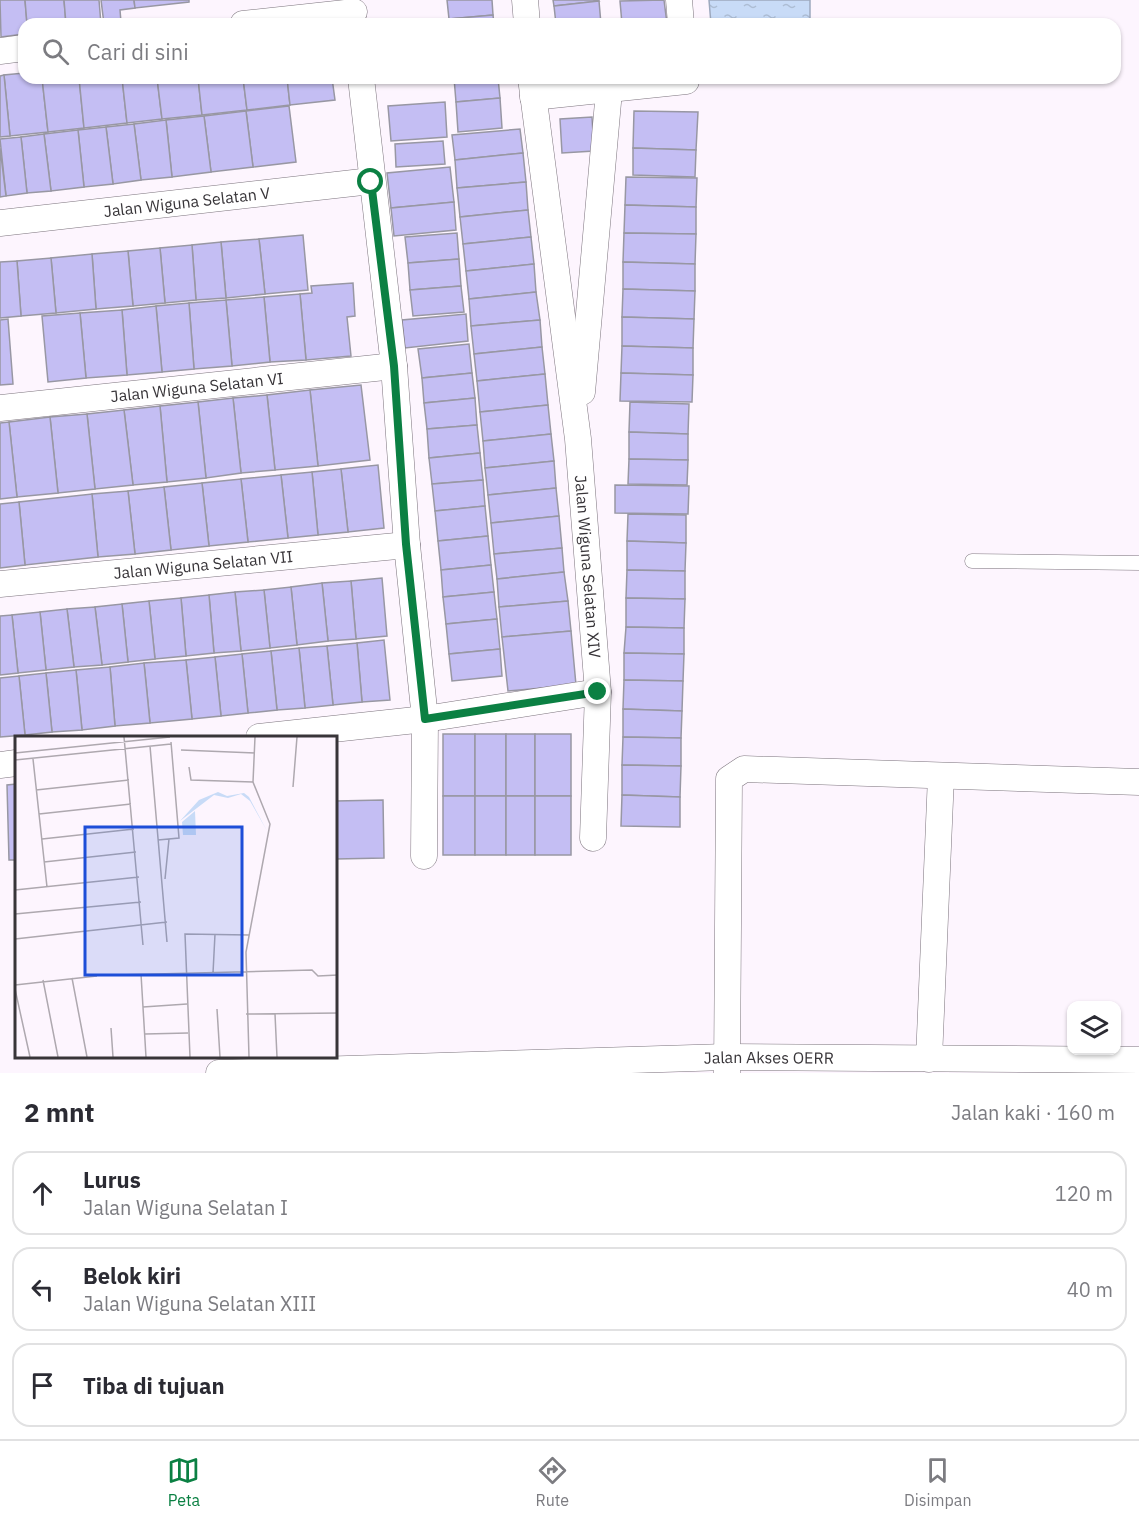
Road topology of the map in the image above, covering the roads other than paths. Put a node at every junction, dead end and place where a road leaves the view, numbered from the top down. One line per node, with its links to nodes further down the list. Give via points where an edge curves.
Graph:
1 (525, 0): 5 (street)
2 (679, 0): 6 (street)
3 (354, 12): 4 (street)
4 (298, 18)
5 (526, 18)
6 (680, 18)
7 (18, 49): 8 (street)
8 (0, 51)
9 (362, 84): 13 (street)
10 (663, 84): 12 (street)
11 (532, 87): 12 (street); 17 (street, Jalan Wiguna Selatan XIV)
12 (609, 91): 17 (street, Jalan Wiguna Selatan XIV)
13 (371, 182): 14 (street, Jalan Wiguna Selatan V); 15 (street)
14 (0, 223)
15 (394, 366): 16 (street, Jalan Wiguna Selatan VI); 18 (street)
16 (0, 408)
17 (578, 439): 22 (street, Jalan Wiguna Selatan XIV)
18 (406, 544): 21 (street, Jalan Wiguna Selatan VII); 23 (street)
19 (972, 561): 20 (lane)
20 (1139, 563)
21 (0, 584)
22 (598, 692): 23 (street); 29 (street, Jalan Wiguna Selatan XIV)
23 (425, 719): 24 (street); 30 (street)
24 (268, 736)
25 (15, 763): 26 (street)
26 (0, 765)
27 (941, 776): 28 (street); 31 (street); 33 (street, via 744,769 729,779)
28 (1139, 782)
29 (593, 838)
30 (424, 856)
31 (929, 1059): 32 (street, Jalan Akses OERR); 33 (street, Jalan Akses OERR)
32 (1139, 1060)
33 (726, 1065): 34 (street, Jalan Akses OERR)
34 (403, 1070): 35 (street, Jalan Akses OERR)
35 (219, 1073)

